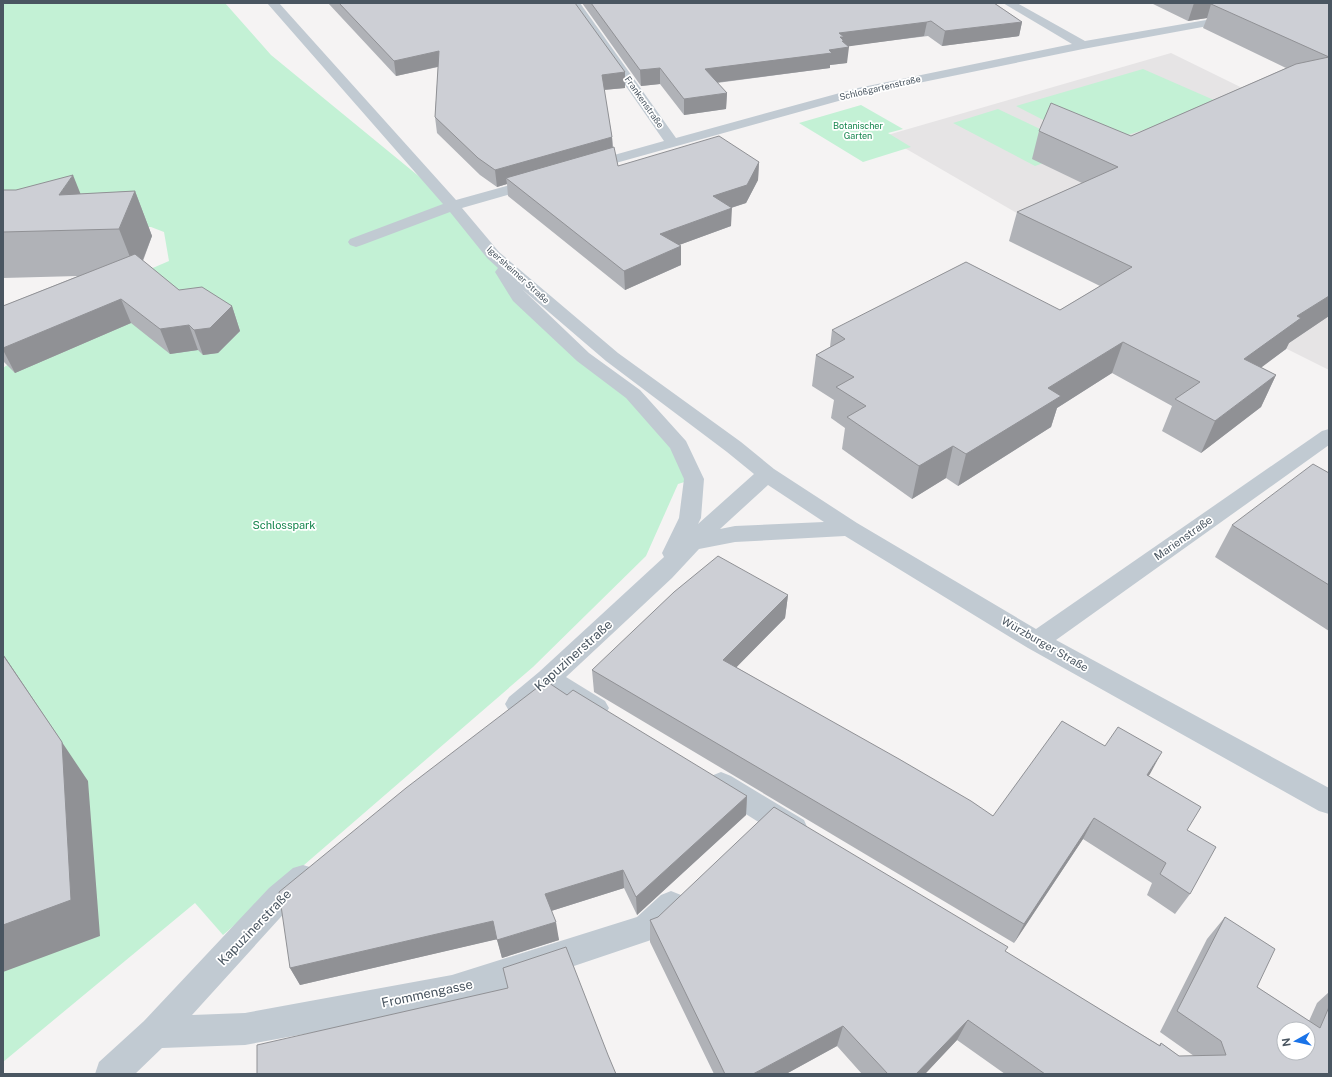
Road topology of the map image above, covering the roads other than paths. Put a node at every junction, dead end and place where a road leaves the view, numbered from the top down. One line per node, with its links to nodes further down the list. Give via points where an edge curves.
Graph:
1 (273, 3): 9 (street, Igersheimer Straße)
2 (574, 3): 6 (street, Frankenstraße)
3 (1009, 3): 5 (street)
4 (1245, 16): 5 (street, Schloßgartenstraße)
5 (1083, 46): 6 (street, Schloßgartenstraße, via 858,92)
6 (672, 142): 7 (street, Schloßgartenstraße)
7 (576, 170)
8 (553, 177): 9 (street)
9 (453, 206): 10 (street); 11 (street, Igersheimer Straße)
10 (356, 242)
11 (493, 255): 13 (street, Igersheimer Straße, via 612,357); 16 (street, via 519,297 584,357 633,394 679,446 694,479 690,518)
12 (1329, 435): 17 (street, Marienstraße)
13 (767, 474): 14 (street, Würzburger Straße); 15 (street, Kapuzinerstraße)
14 (849, 528): 15 (street, via 735,534); 17 (street, Würzburger Straße)
15 (692, 542): 16 (street, Kapuzinerstraße)
16 (664, 572): 18 (street, Kapuzinerstraße)
17 (1037, 641): 22 (street, Würzburger Straße)
18 (548, 679): 19 (street, Kapuzinerstraße); 20 (street)
19 (499, 719)
20 (615, 720)
21 (702, 773): 23 (street)
22 (1329, 802)
23 (769, 813): 24 (street); 25 (street)
24 (747, 834)
25 (816, 842)
26 (322, 863): 28 (street, Kapuzinerstraße, via 279,898)
27 (690, 887): 28 (street, Frommengasse, via 646,928 452,991 245,1029)
28 (154, 1032): 29 (street, Kapuzinerstraße)
29 (111, 1074)

